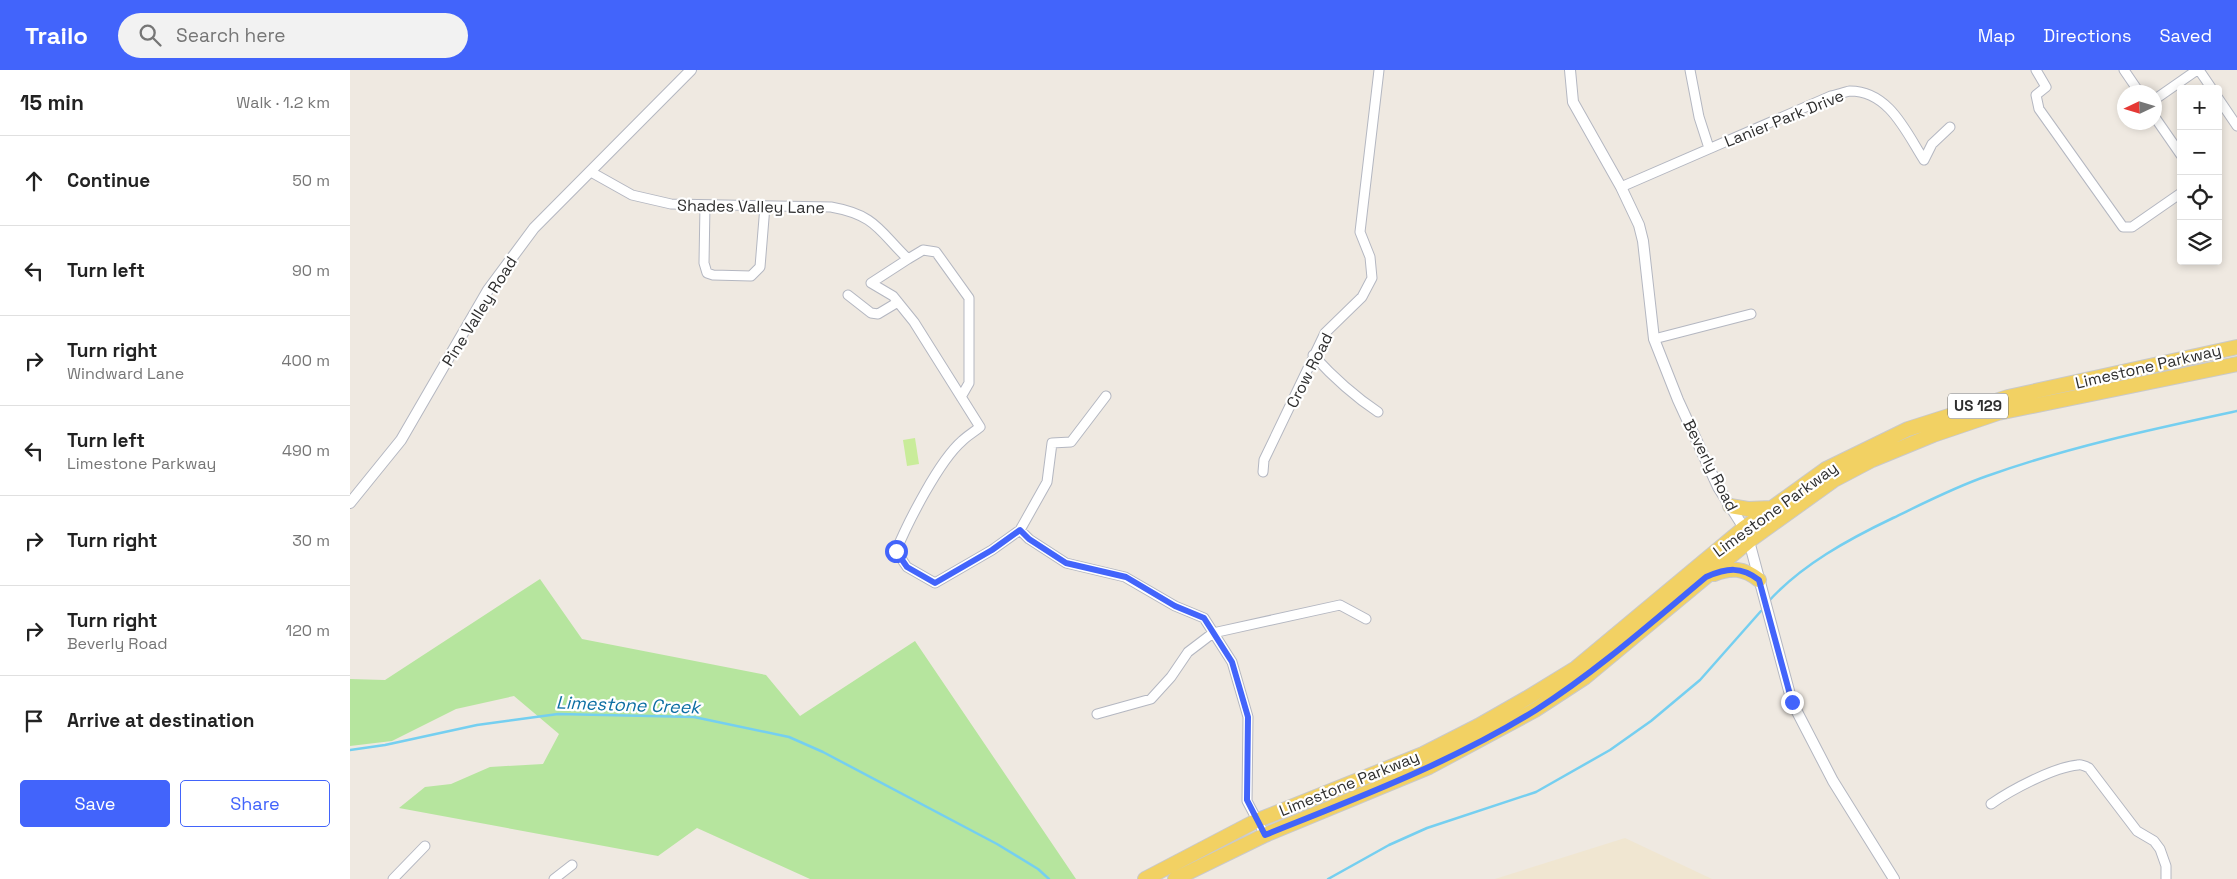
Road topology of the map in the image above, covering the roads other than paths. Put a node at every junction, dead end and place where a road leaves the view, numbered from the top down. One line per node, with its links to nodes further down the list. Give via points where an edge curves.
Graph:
1 (691, 70): 17 (street, Pine Valley Road)
2 (1379, 70): 28 (street, Crow Road, via 1360,232 1370,257 1372,278 1362,297 1325,333)
3 (1570, 70): 18 (street, Beverly Road, via 1572,102)
4 (1690, 70): 15 (street)
5 (2036, 70): 19 (street, via 2046,87 2036,95 2039,110 2123,228 2132,227)
6 (2124, 70): 8 (street)
7 (2198, 70): 9 (street); 10 (street)
8 (2134, 85)
9 (2209, 85)
10 (2162, 95)
11 (2222, 104): 12 (street)
12 (2237, 126)
13 (1950, 127): 15 (street, Lanier Park Drive, via 1932,144 1924,160 1890,107 1876,98 1850,91)
14 (2162, 127): 16 (street)
15 (1709, 148): 18 (street, Lanier Park Drive)
16 (2177, 148)
17 (591, 172): 20 (street, Shades Valley Lane, via 632,195 671,204); 34 (street, Pine Valley Road, via 534,228 488,290 401,440)
18 (1621, 187): 26 (street, Beverly Road, via 1635,213 1643,241)
19 (2177, 197)
20 (705, 205): 21 (street, Shades Valley Lane); 21 (street, via 704,263 707,273 713,276 751,276 760,266)
21 (765, 206): 22 (street, Shades Valley Lane, via 831,207 852,211 883,230)
22 (908, 259): 24 (street, via 871,283); 30 (street, via 923,250 936,252 969,298 969,383)
23 (848, 295): 24 (street, via 871,313 878,314)
24 (898, 302): 30 (street)
25 (1751, 314): 26 (street)
26 (1654, 340): 35 (street, Beverly Road, via 1678,400)
27 (2237, 347): 36 (main road, Limestone Parkway / US 129, via 2008,397 1908,429 1826,469)
28 (1313, 355): 32 (street, via 1353,395); 33 (street, Crow Road, via 1264,460)
29 (2237, 364): 39 (main road, Limestone Parkway / US 129, via 1998,413 1933,435 1834,480)
30 (961, 396): 38 (street, via 980,427 961,442 943,464 896,551 907,567 935,583)
31 (1106, 396): 38 (street, via 1071,442 1052,443 1047,482)
32 (1378, 412)
33 (1264, 472)
34 (350, 503)
35 (1730, 506): 36 (main road, via 1748,510); 37 (street, Beverly Road)
36 (1772, 508): 37 (main road, Limestone Parkway / US 129)
37 (1744, 528): 39 (street, Beverly Road); 46 (main road, Limestone Parkway / US 129, via 1576,668 1527,698 1422,754)
38 (1020, 530): 43 (street, via 1066,563 1126,577 1175,606 1204,618)
39 (1749, 541): 40 (main road, Limestone Parkway / US 129); 41 (street, Beverly Road)
40 (1706, 577): 41 (main road, via 1731,568); 47 (main road, Limestone Parkway / US 129, via 1584,678 1535,710 1429,767)
41 (1759, 580): 54 (street, Beverly Road, via 1792,702 1833,781)
42 (1366, 620): 43 (street, via 1340,605)
43 (1214, 633): 44 (street, via 1188,652 1151,699); 46 (street, via 1232,662 1248,717 1247,800)
44 (1097, 714)
45 (1991, 804): 55 (street, via 2008,792 2057,771 2079,764 2089,768 2137,831 2154,841 2160,849 2166,866)
46 (1256, 821): 47 (street); 52 (main road, Limestone Parkway / US 129)
47 (1265, 835): 53 (main road, Limestone Parkway / US 129)
48 (425, 846): 50 (street)
49 (572, 865): 51 (street)
50 (393, 879)
51 (554, 879)
52 (1145, 879)
53 (1175, 879)
54 (1894, 879)
55 (2166, 879)

